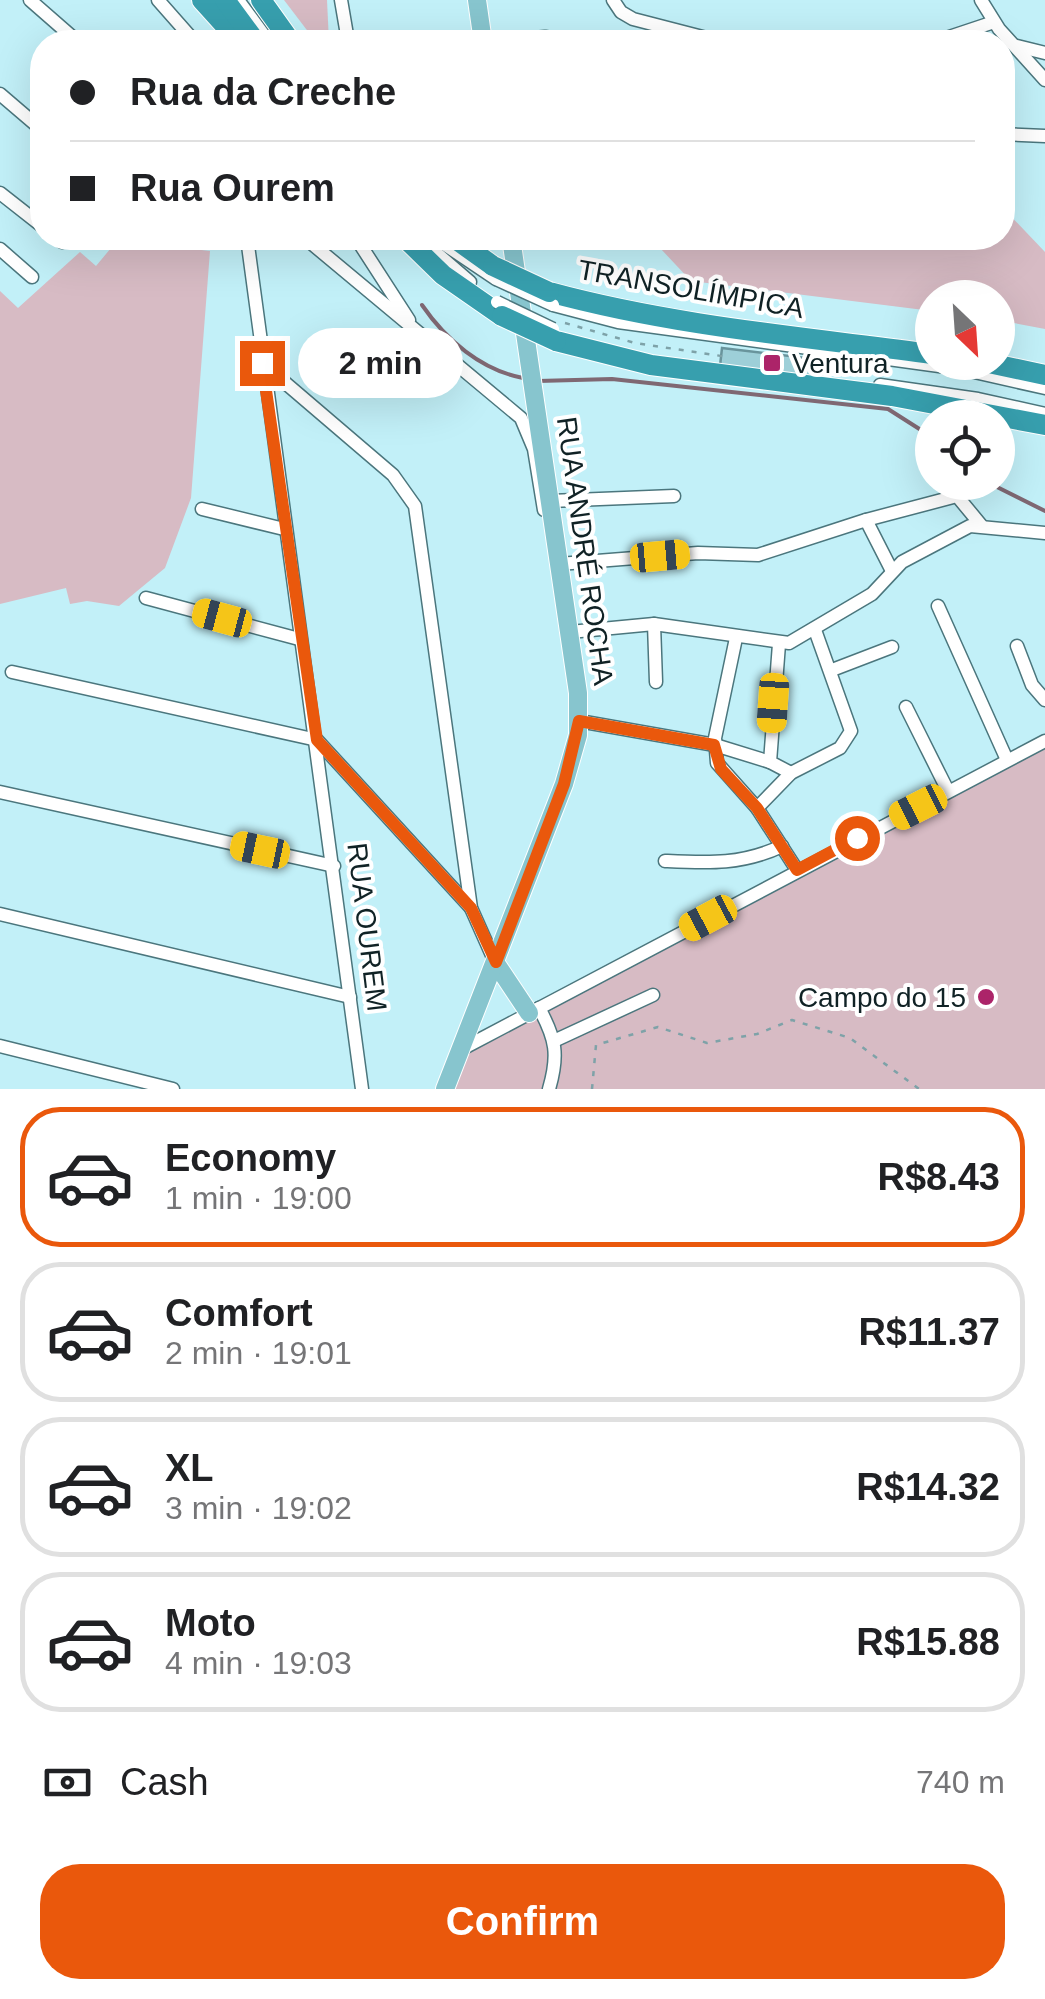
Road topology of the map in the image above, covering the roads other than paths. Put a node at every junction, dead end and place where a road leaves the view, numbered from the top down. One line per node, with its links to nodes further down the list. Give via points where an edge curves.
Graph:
1 (30, 0): 13 (street)
2 (158, 0): 14 (street)
3 (202, 0): 15 (highway)
4 (225, 0): 16 (highway)
5 (238, 0): 17 (street)
6 (248, 0): 18 (street)
7 (261, 0): 19 (highway)
8 (341, 0): 20 (street)
9 (477, 0): 21 (main road)
10 (612, 0): 22 (street, via 634,19)
11 (981, 0): 12 (street)
12 (994, 22): 23 (street); 24 (street)
13 (64, 30)
14 (184, 30)
15 (229, 30)
16 (247, 30)
17 (260, 30)
18 (269, 30)
19 (282, 30)
20 (346, 30)
21 (484, 30)
22 (676, 30)
23 (970, 30)
24 (1001, 30)
25 (1015, 45): 27 (street)
26 (1015, 46): 28 (street)
27 (1045, 53)
28 (1045, 80)
29 (0, 94): 30 (street)
30 (30, 120)
31 (1015, 135): 32 (street)
32 (1045, 136)
33 (0, 193): 34 (street)
34 (30, 217)
35 (0, 249): 45 (street)
36 (248, 250): 50 (street, RUA OUREM)
37 (319, 250): 48 (street)
38 (364, 250): 48 (street)
39 (418, 250): 46 (highway, TRANSOLÍMPICA, via 444,275)
40 (434, 250): 46 (street)
41 (457, 250): 44 (street)
42 (468, 250): 44 (highway, TRANSOLÍMPICA)
43 (513, 250): 57 (main road, RUA ANDRÉ ROCHA)
44 (495, 272): 47 (highway, TRANSOLÍMPICA, bridge)
45 (32, 277)
46 (500, 308): 47 (highway, TRANSOLÍMPICA, bridge)
47 (552, 319): 49 (highway, TRANSOLÍMPICA, via 613,310); 53 (street, TRANSOLÍMPICA, via 618,322 960,369); 54 (street, via 628,351 908,388); 55 (highway, TRANSOLÍMPICA, via 651,365 892,396)
48 (415, 331): 63 (street, via 521,418)
49 (915, 352)
50 (262, 363): 61 (street, RUA OUREM); 95 (street, via 393,475 415,506)
51 (1015, 369): 52 (highway)
52 (1045, 375)
53 (1045, 388)
54 (1045, 414)
55 (1045, 425)
56 (674, 496): 57 (street)
57 (550, 501): 63 (main road, RUA ANDRÉ ROCHA)
58 (202, 509): 61 (street)
59 (866, 520): 60 (street, via 957,496); 64 (street, via 758,555); 65 (street)
60 (981, 525): 62 (street); 65 (street, via 964,528)
61 (284, 528): 72 (street, RUA OUREM)
62 (1045, 533)
63 (555, 536): 64 (main road, RUA ANDRÉ ROCHA)
64 (559, 564): 70 (main road, RUA ANDRÉ ROCHA)
65 (892, 571): 69 (street, via 872,594)
66 (146, 598): 72 (street)
67 (938, 606): 85 (street)
68 (654, 624): 70 (street); 71 (street); 78 (street)
69 (815, 630): 73 (street); 76 (street)
70 (570, 632): 81 (main road, RUA ANDRÉ ROCHA)
71 (736, 638): 73 (street); 84 (street)
72 (299, 639): 82 (street, RUA OUREM)
73 (780, 644): 86 (street)
74 (1017, 646): 79 (street)
75 (892, 647): 76 (street)
76 (832, 670): 87 (street, via 848,739)
77 (12, 672): 82 (street)
78 (656, 682)
79 (1045, 700)
80 (906, 707): 88 (street)
81 (579, 721): 84 (street); 97 (main road, RUA ANDRÉ ROCHA, via 564,784)
82 (317, 740): 93 (street, RUA OUREM); 95 (street)
83 (1045, 740): 85 (street)
84 (714, 745): 86 (street); 90 (street, via 721,769)
85 (1007, 760): 88 (street)
86 (770, 762): 87 (street)
87 (791, 772): 90 (street)
88 (948, 791): 94 (street)
89 (0, 792): 93 (street)
90 (757, 808): 91 (street)
91 (782, 846): 92 (street, via 744,862); 94 (street)
92 (665, 862)
93 (334, 866): 99 (street, RUA OUREM)
94 (797, 870): 100 (street)
95 (471, 908): 97 (street)
96 (0, 914): 99 (street)
97 (496, 962): 100 (main road); 103 (main road, RUA ANDRÉ ROCHA)
98 (654, 995): 101 (street)
99 (350, 997): 105 (street, RUA OUREM)
100 (534, 1011): 101 (street); 103 (street)
101 (556, 1040): 107 (street)
102 (0, 1046): 104 (street)
103 (460, 1050): 106 (main road, RUA ANDRÉ ROCHA)
104 (172, 1089)
105 (362, 1089)
106 (444, 1089)
107 (549, 1089)

